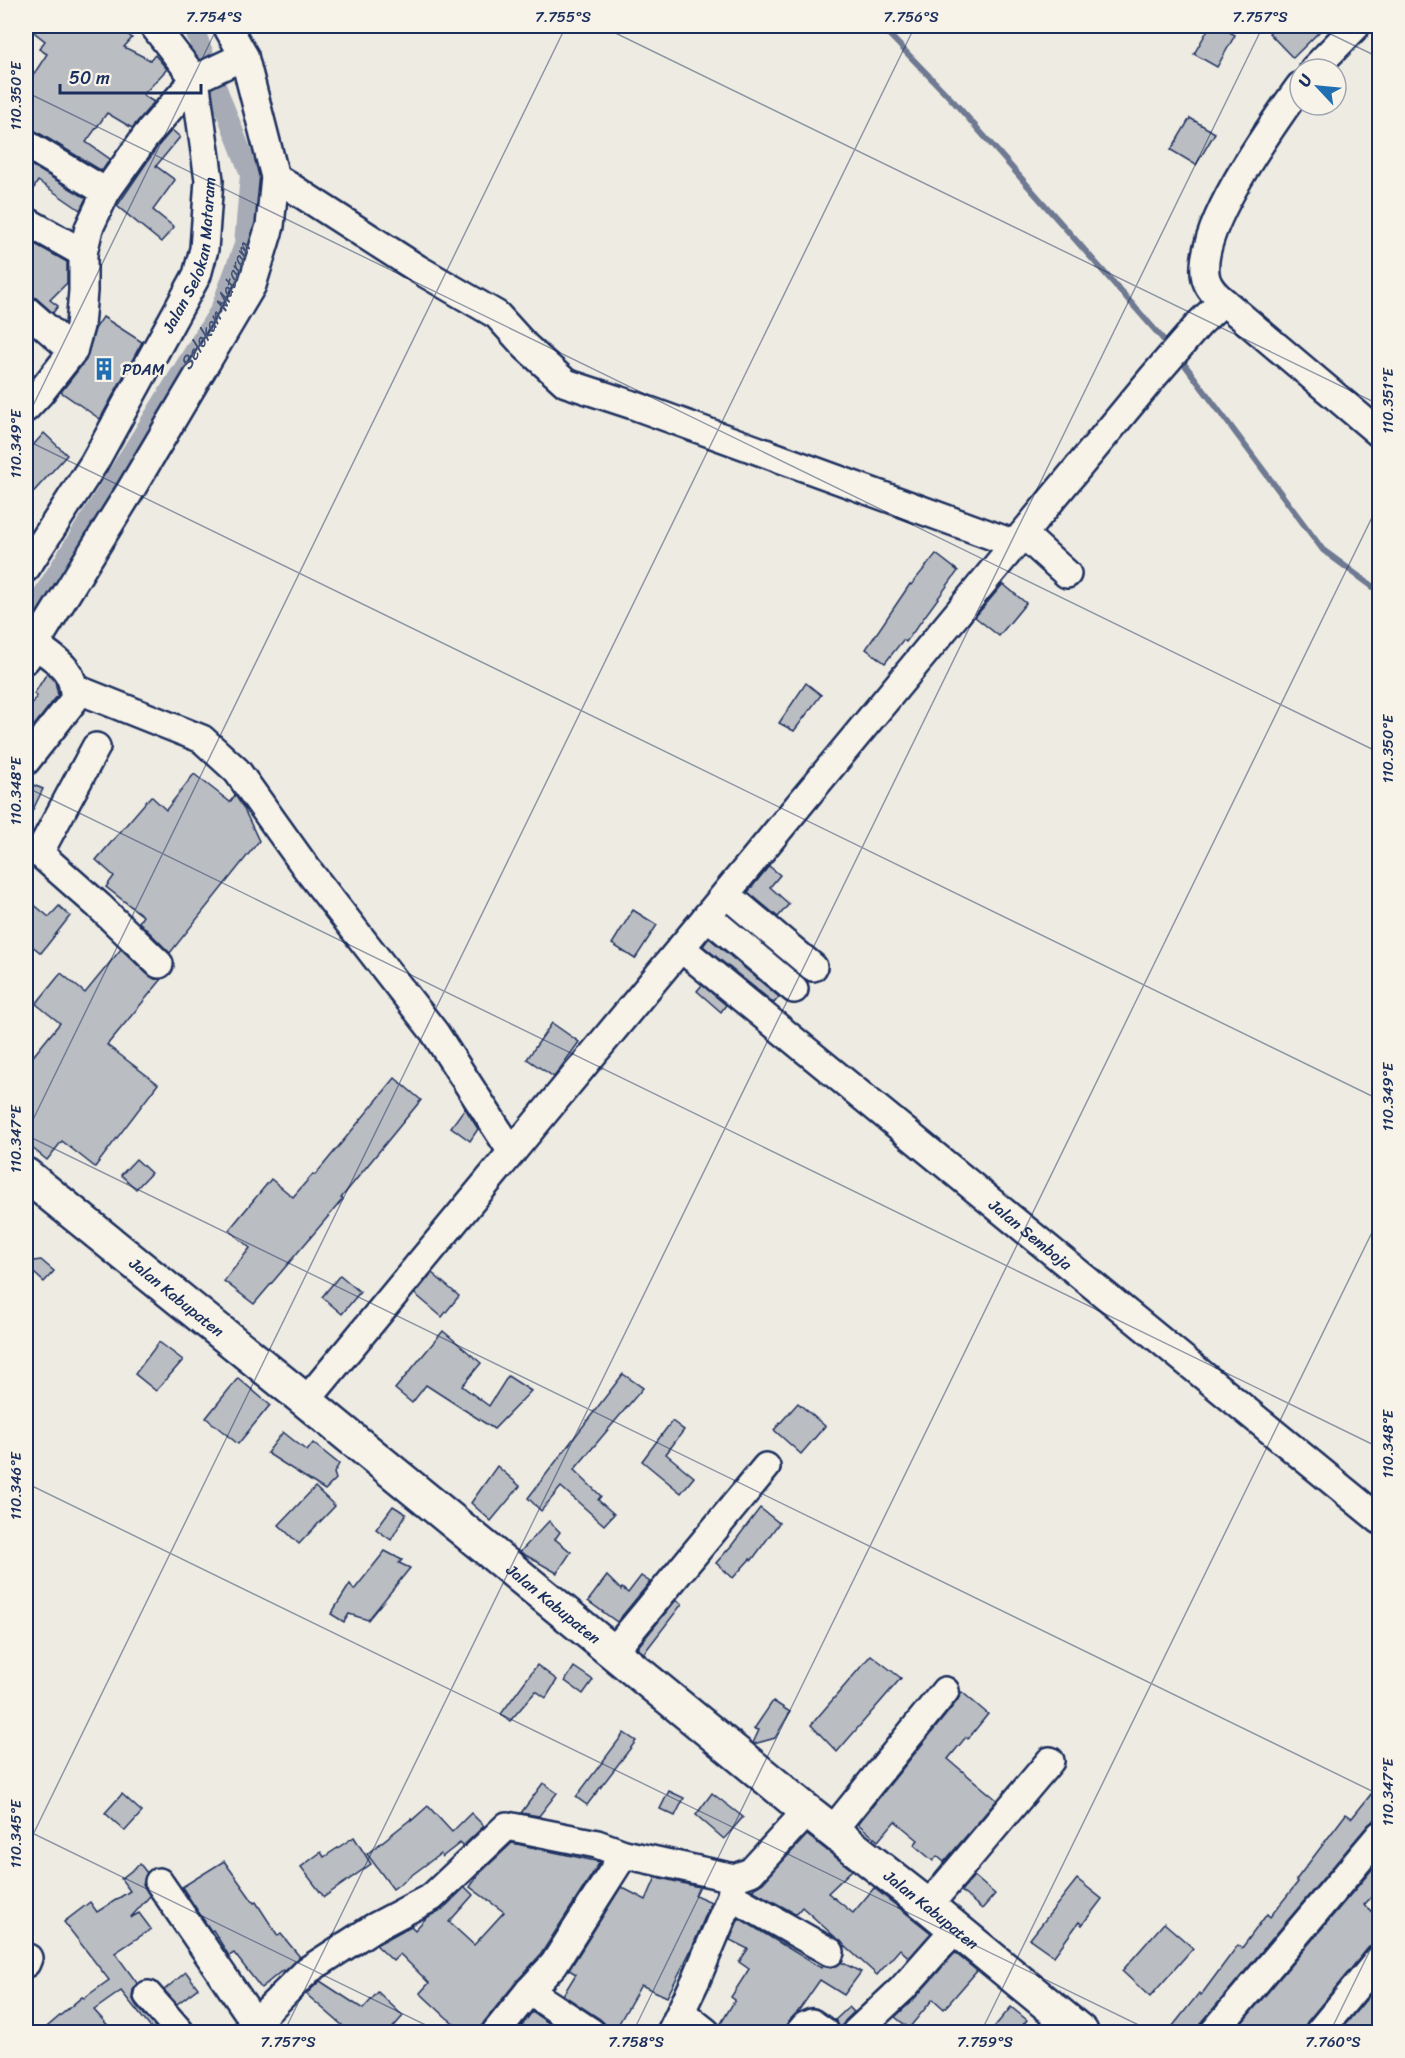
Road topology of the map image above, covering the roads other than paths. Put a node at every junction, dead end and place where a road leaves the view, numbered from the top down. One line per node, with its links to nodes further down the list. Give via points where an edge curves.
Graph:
1 (154, 26): 5 (street, Jalan Selokan Mataram)
2 (227, 26): 5 (street)
3 (1356, 26): 4 (street)
4 (1326, 57)
5 (220, 67): 8 (street); 9 (street, via 146,136); 18 (street, Jalan Selokan Mataram, via 204,249 197,275 94,463)
6 (1288, 104): 12 (street, via 1248,162 1214,228 1206,280)
7 (26, 144): 9 (street)
8 (275, 177): 17 (street, via 497,315 566,384); 20 (street, via 270,226 252,285)
9 (106, 192): 11 (street, via 89,228)
10 (26, 221): 11 (street)
11 (83, 253): 14 (street, via 80,326)
12 (1223, 301): 16 (street); 17 (street, via 1153,377)
13 (26, 310): 14 (street)
14 (73, 351): 15 (street)
15 (26, 408)
16 (1380, 434)
17 (1019, 539): 19 (street); 25 (street)
18 (26, 568)
19 (1067, 573)
20 (30, 651): 21 (street, via 67,669)
21 (74, 688): 23 (street, via 74,700); 31 (street, via 202,739 237,771 307,869 435,1033)
22 (96, 747): 24 (street)
23 (26, 761)
24 (32, 853): 28 (street, via 99,906)
25 (726, 894): 26 (street); 29 (street)
26 (707, 916): 27 (street); 30 (street)
27 (681, 948): 31 (street); 35 (street, Jalan Semboja)
28 (159, 964)
29 (813, 967)
30 (794, 989)
31 (512, 1152): 33 (street)
32 (26, 1174): 33 (main road, Jalan Kabupaten)
33 (306, 1401): 36 (main road, Jalan Kabupaten)
34 (766, 1467): 36 (street)
35 (1380, 1520)
36 (613, 1652): 39 (main road, Jalan Kabupaten)
37 (945, 1691): 40 (street)
38 (1050, 1761): 45 (street)
39 (807, 1811): 40 (main road, Jalan Kabupaten); 44 (street)
40 (832, 1831): 45 (main road, Jalan Kabupaten)
41 (1380, 1835): 61 (street)
42 (624, 1854): 44 (street); 49 (street, via 554,1964); 52 (street, via 597,1844 507,1826 432,1897 373,1928 308,1970)
43 (159, 1882): 52 (street)
44 (733, 1887): 47 (street); 51 (street)
45 (928, 1906): 46 (main road, Jalan Kabupaten)
46 (955, 1929): 59 (street, via 896,1996); 60 (main road, Jalan Kabupaten)
47 (830, 1952)
48 (1380, 1958): 62 (street)
49 (529, 1991): 53 (street); 55 (street)
50 (148, 1995): 54 (street)
51 (676, 2022): 56 (street)
52 (251, 2028)
53 (499, 2031)
54 (180, 2032)
55 (591, 2032)
56 (706, 2032)
57 (800, 2032): 58 (street, via 812,2023)
58 (825, 2032)
59 (856, 2032)
60 (1081, 2032)
61 (1214, 2032)
62 (1319, 2032)

